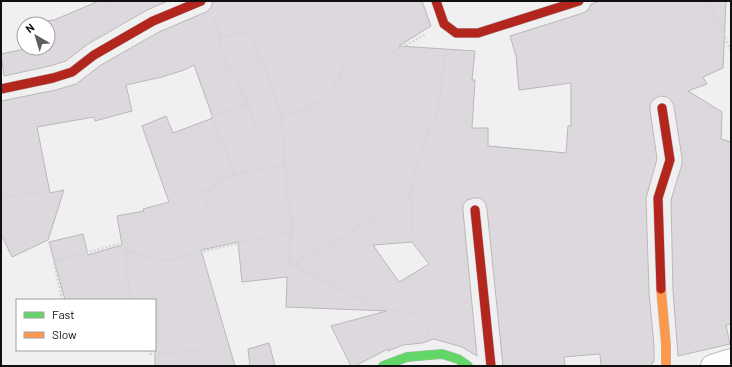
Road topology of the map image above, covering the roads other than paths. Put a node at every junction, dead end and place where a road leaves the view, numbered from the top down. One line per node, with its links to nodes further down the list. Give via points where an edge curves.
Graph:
1 (201, 1): 4 (street, via 129,35 94,55 72,72)
2 (436, 1): 3 (street, via 444,24 456,33 478,33)
3 (580, 1)
4 (1, 89)
5 (662, 108): 11 (street, via 670,160 658,198)
6 (475, 210): 10 (street)
7 (731, 360): 12 (street)
8 (383, 366): 9 (street, via 407,357 442,354 458,359)
9 (468, 366)
10 (491, 366)
11 (666, 366)
12 (712, 366)

